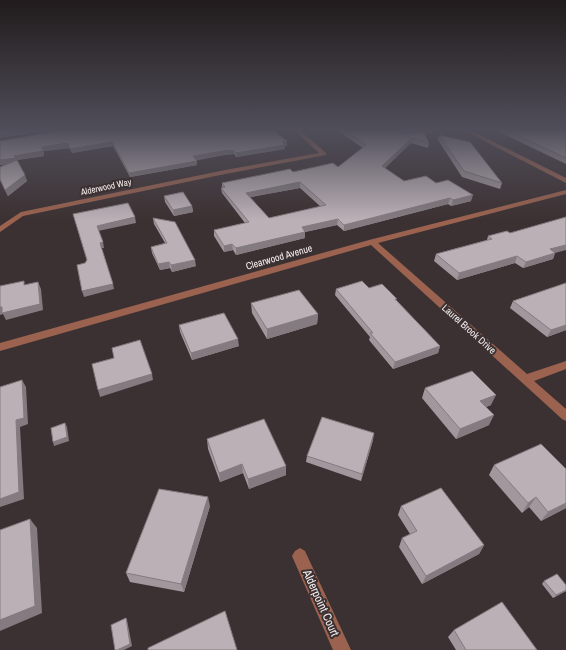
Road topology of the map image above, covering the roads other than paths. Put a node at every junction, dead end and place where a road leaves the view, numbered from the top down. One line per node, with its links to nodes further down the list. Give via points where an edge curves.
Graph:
1 (295, 159): 5 (street, Alderwood Way, via 21,214)
2 (523, 159): 3 (street)
3 (566, 181)
4 (566, 192): 6 (street, Clearwood Avenue)
5 (0, 230)
6 (372, 242): 7 (street, Clearwood Avenue); 9 (street, Laurel Brook Drive)
7 (0, 346)
8 (566, 365): 9 (street)
9 (526, 379): 10 (street, Laurel Brook Drive)
10 (566, 416)
11 (300, 556): 12 (street, Alderpoint Court)
12 (342, 650)

